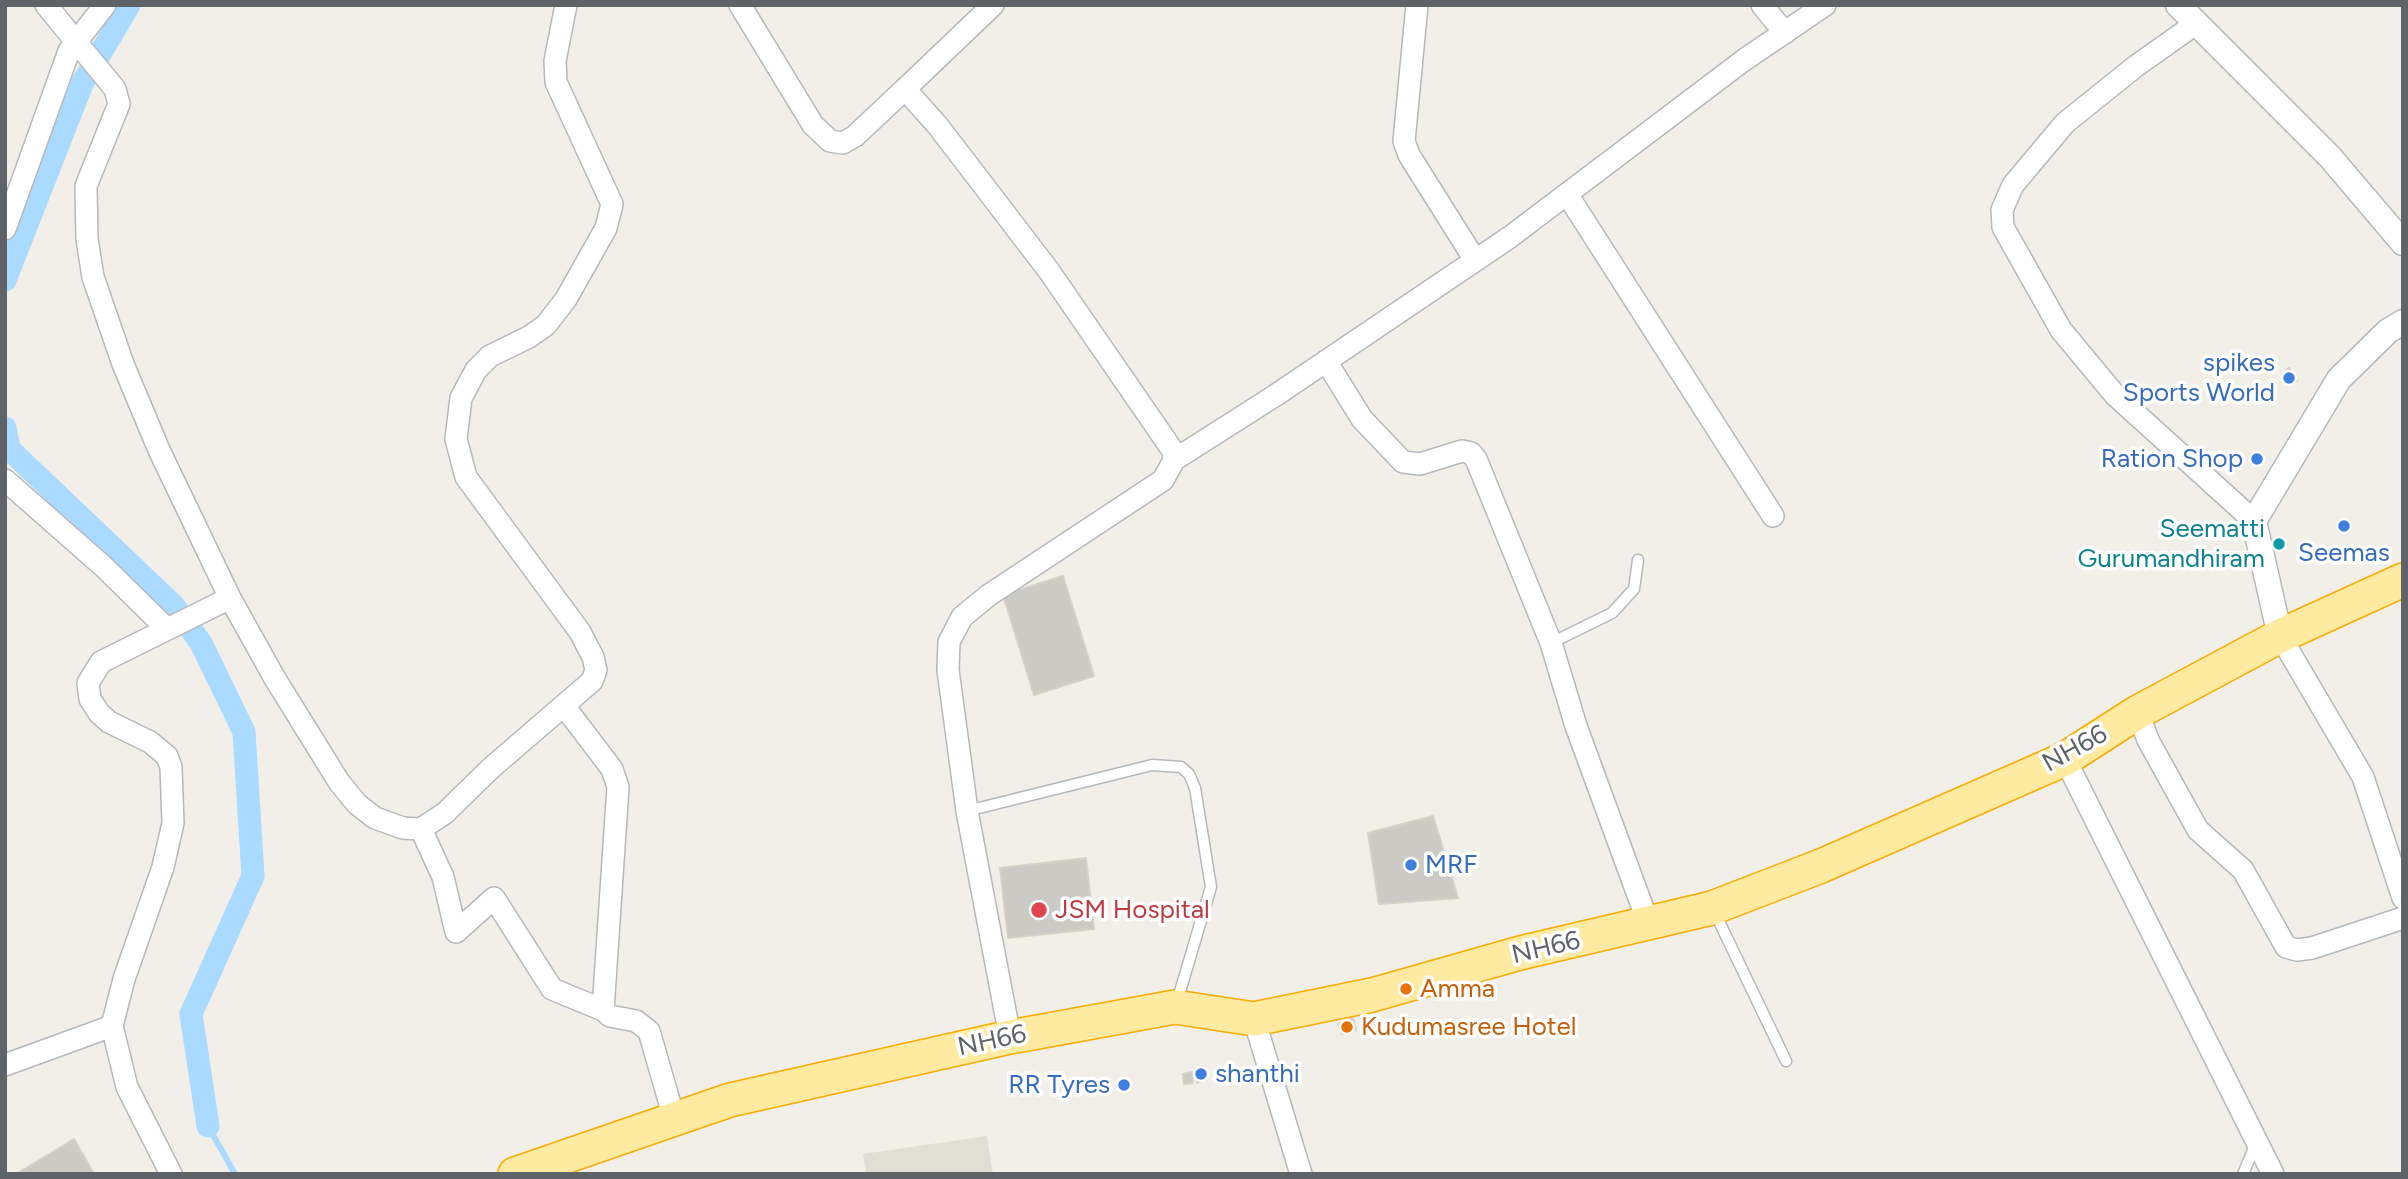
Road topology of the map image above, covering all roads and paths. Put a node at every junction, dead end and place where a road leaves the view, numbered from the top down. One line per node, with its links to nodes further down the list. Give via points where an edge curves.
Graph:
1 (46, 5): 12 (street)
2 (105, 5): 12 (street)
3 (566, 5): 30 (street, via 555,61 556,82 612,204 606,228 546,325 490,356 476,370 461,398 456,439 466,477 580,632 593,657 596,670 592,681)
4 (740, 5): 13 (street, via 813,125 830,141 842,143 855,136)
5 (993, 5): 13 (street)
6 (1417, 5): 17 (street, via 1404,141)
7 (1762, 5): 11 (street)
8 (1825, 5): 11 (street)
9 (2178, 5): 10 (street)
10 (2194, 25): 16 (street, via 2330,157); 23 (street, via 2065,123 2013,186 2001,210 2003,227 2061,330 2116,395)
11 (1785, 33): 14 (street)
12 (77, 43): 15 (street); 26 (street, via 108,77 118,104 86,187 93,277 159,450)
13 (905, 89): 20 (street, via 1049,271 1163,433)
14 (1567, 194): 17 (street); 22 (street)
15 (5, 229)
16 (2403, 243)
17 (1475, 260): 19 (street)
18 (2403, 322): 23 (street, via 2339,379)
19 (1326, 361): 20 (street); 29 (street, via 1362,419 1403,462 1420,464 1462,451 1476,459)
20 (1174, 460): 33 (street, via 1163,480 962,617 949,642 948,670)
21 (5, 480): 27 (street)
22 (1773, 516)
23 (2254, 521): 28 (street)
24 (1638, 560): 29 (lane, via 1634,589 1612,613)
25 (2403, 580): 28 (highway, NH66 / NH66)
26 (230, 598): 27 (street); 34 (street, via 274,677 357,804 375,818)
27 (170, 627): 43 (street, via 102,662 88,683 90,699 99,713 150,742 167,756 171,767 173,823)
28 (2280, 636): 31 (highway, NH66 / NH66); 35 (street, via 2363,777)
29 (1551, 643): 39 (street, via 1576,726)
30 (564, 706): 34 (street, via 445,813); 41 (street, via 612,769 618,787)
31 (2138, 712): 32 (highway, NH66 / NH66); 38 (street, via 2148,740 2198,830 2243,870 2286,947 2312,948)
32 (2065, 759): 37 (highway, NH66 / NH66, via 1821,866); 48 (street)
33 (967, 811): 40 (lane, via 1152,765 1181,767 1189,774 1211,887); 44 (street)
34 (421, 829): 41 (street, via 443,877 456,932 494,898 552,989)
35 (2398, 864): 36 (street)
36 (2403, 898)
37 (1712, 908): 39 (highway, NH66 / NH66); 45 (lane)
38 (2403, 918)
39 (1649, 925): 42 (highway, NH66 / NH66, via 1520,953 1371,995)
40 (1175, 1007): 42 (highway, NH66 / NH66); 44 (highway, NH66 / NH66)
41 (603, 1010): 47 (street, via 636,1021 649,1031)
42 (1254, 1019): 51 (street)
43 (112, 1027): 46 (street); 49 (street, via 127,1087)
44 (1010, 1037): 47 (highway, NH66 / NH66, via 730,1100)
45 (1786, 1062)
46 (5, 1065)
47 (674, 1118): 50 (highway, NH66 / NH66)
48 (2258, 1141): 52 (lane); 53 (street)
49 (171, 1174)
50 (515, 1174)
51 (1301, 1174)
52 (2242, 1174)
53 (2273, 1174)

